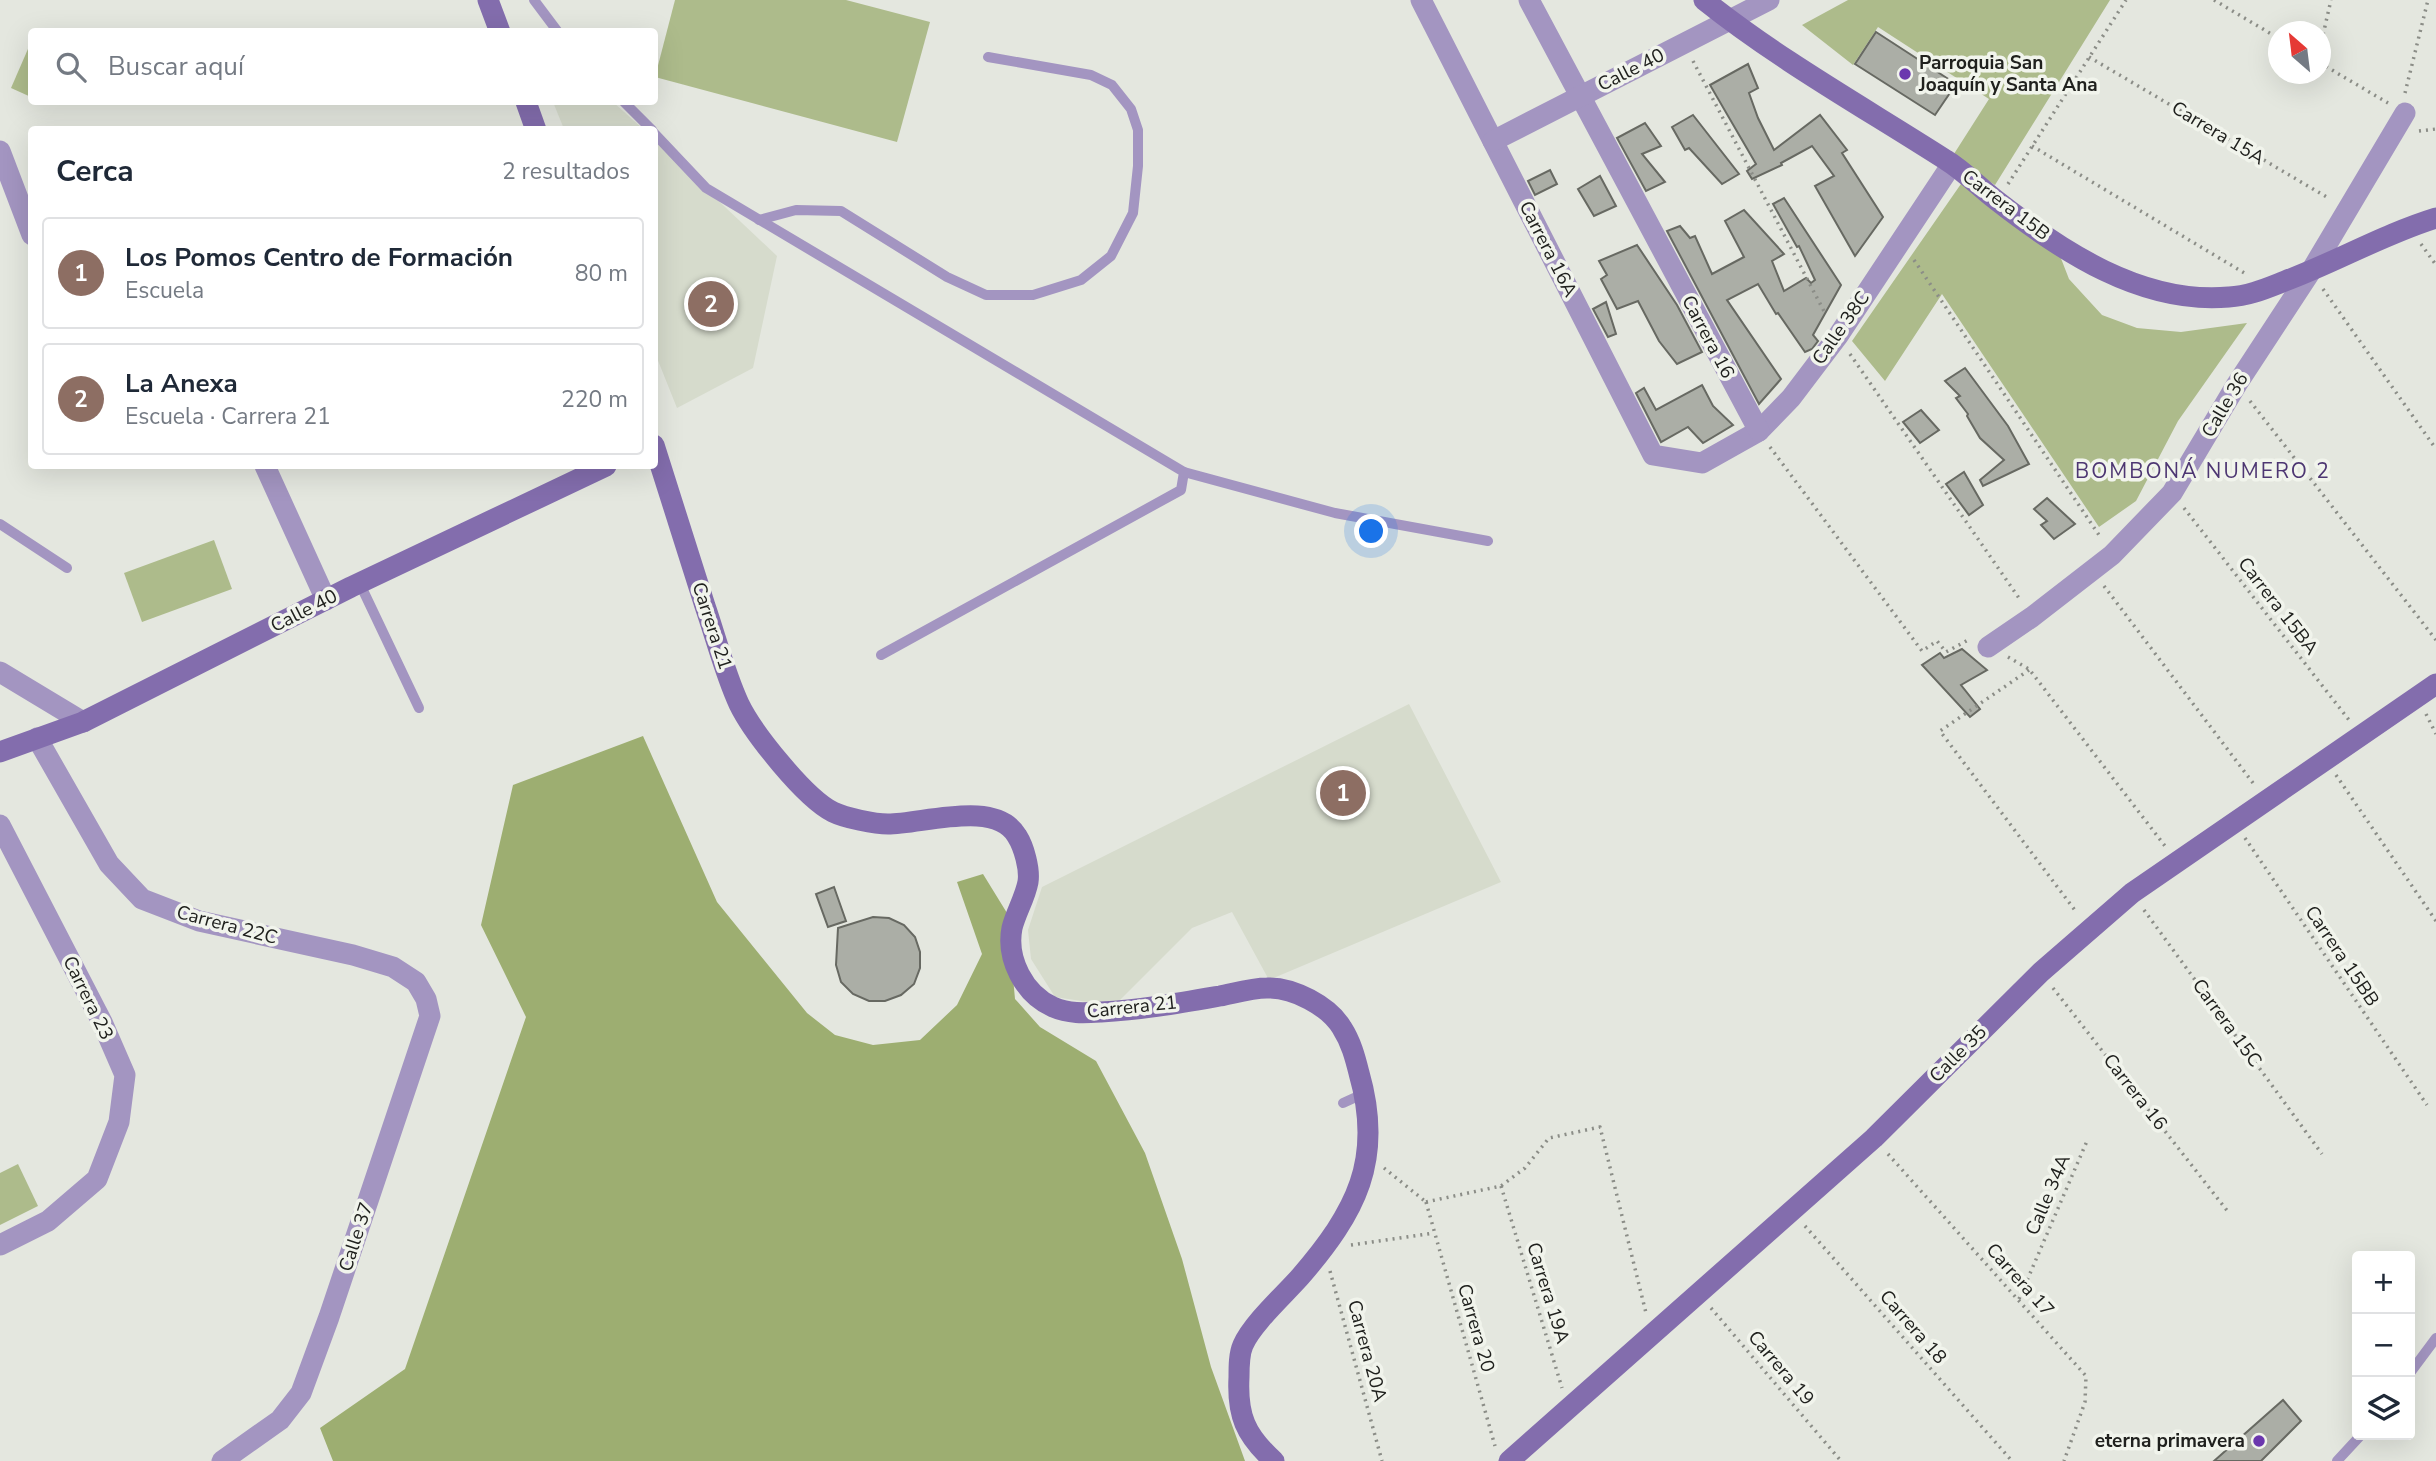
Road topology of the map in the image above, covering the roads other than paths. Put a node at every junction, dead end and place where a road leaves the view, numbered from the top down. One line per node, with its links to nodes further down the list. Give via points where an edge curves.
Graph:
1 (488, 0): 8 (street)
2 (534, 0): 9 (lane)
3 (1421, 0): 18 (street, Carrera 16A)
4 (1529, 0): 11 (street, Carrera 16)
5 (1704, 0): 7 (street)
6 (1769, 0): 7 (street, Calle 40)
7 (1729, 20): 11 (street, Calle 40); 20 (street, Carrera 15B)
8 (498, 28)
9 (555, 28)
10 (988, 57): 22 (lane, via 1091,75 1112,85 1131,109 1138,130 1133,213 1111,256 1081,280 1033,295 986,295 947,277 841,211 796,210)
11 (1580, 96): 18 (street, Calle 40); 25 (street, Carrera 16)
12 (527, 105): 15 (street)
13 (627, 105): 16 (lane)
14 (2405, 113): 24 (street, Calle 36)
15 (535, 126)
16 (648, 126)
17 (658, 136): 22 (lane, via 706,188)
18 (1493, 141): 27 (street, Carrera 16A, via 1653,455)
19 (0, 151): 23 (street)
20 (1952, 164): 24 (street, Carrera 15B, via 2079,258 2147,288 2228,298); 25 (street, Calle 38C, via 1838,336 1791,398)
21 (2436, 218): 24 (street)
22 (759, 220): 30 (lane)
23 (28, 224)
24 (2311, 271): 36 (street, Calle 36, via 2172,493 2112,555)
25 (1759, 431): 27 (street, Calle 38C)
26 (658, 458): 46 (street, Carrera 21, via 740,707 802,789 835,813 884,825 975,815 1008,826 1017,835 1029,880 1012,930 1012,956 1031,992 1050,1006 1072,1013 1134,1010 1269,987 1296,994 1318,1004 1339,1023 1351,1043)
27 (1702, 463)
28 (266, 469): 35 (street)
29 (600, 469): 34 (street, Calle 40)
30 (1184, 472): 32 (lane, via 1335,513); 37 (lane, via 1181,490)
31 (0, 524): 33 (lane)
32 (1488, 541)
33 (66, 568)
34 (360, 584): 35 (street, Calle 40); 40 (lane)
35 (326, 600): 41 (street, Calle 40)
36 (1988, 646)
37 (881, 655)
38 (0, 672): 41 (street)
39 (2436, 684): 52 (street, Calle 35, via 2177,862 2088,929 1874,1138 1568,1408)
40 (419, 708)
41 (83, 722): 42 (street, Calle 40)
42 (37, 738): 43 (street, Calle 40); 45 (street, Carrera 22C, via 109,864 142,899 199,921 393,967)
43 (0, 751)
44 (0, 825): 48 (street, Carrera 23, via 125,1075 119,1122 97,1180 48,1221)
45 (416, 982): 53 (street, Calle 37, via 430,1016 301,1393 281,1420)
46 (1365, 1093): 47 (lane); 54 (street, Carrera 21, via 1369,1155 1352,1205 1324,1248 1243,1345 1238,1396 1242,1422 1255,1444)
47 (1343, 1103)
48 (0, 1245)
49 (2436, 1338): 50 (lane)
50 (2415, 1366)
51 (2356, 1440): 55 (lane)
52 (1502, 1454)
53 (222, 1461)
54 (1274, 1461)
55 (2337, 1461)

